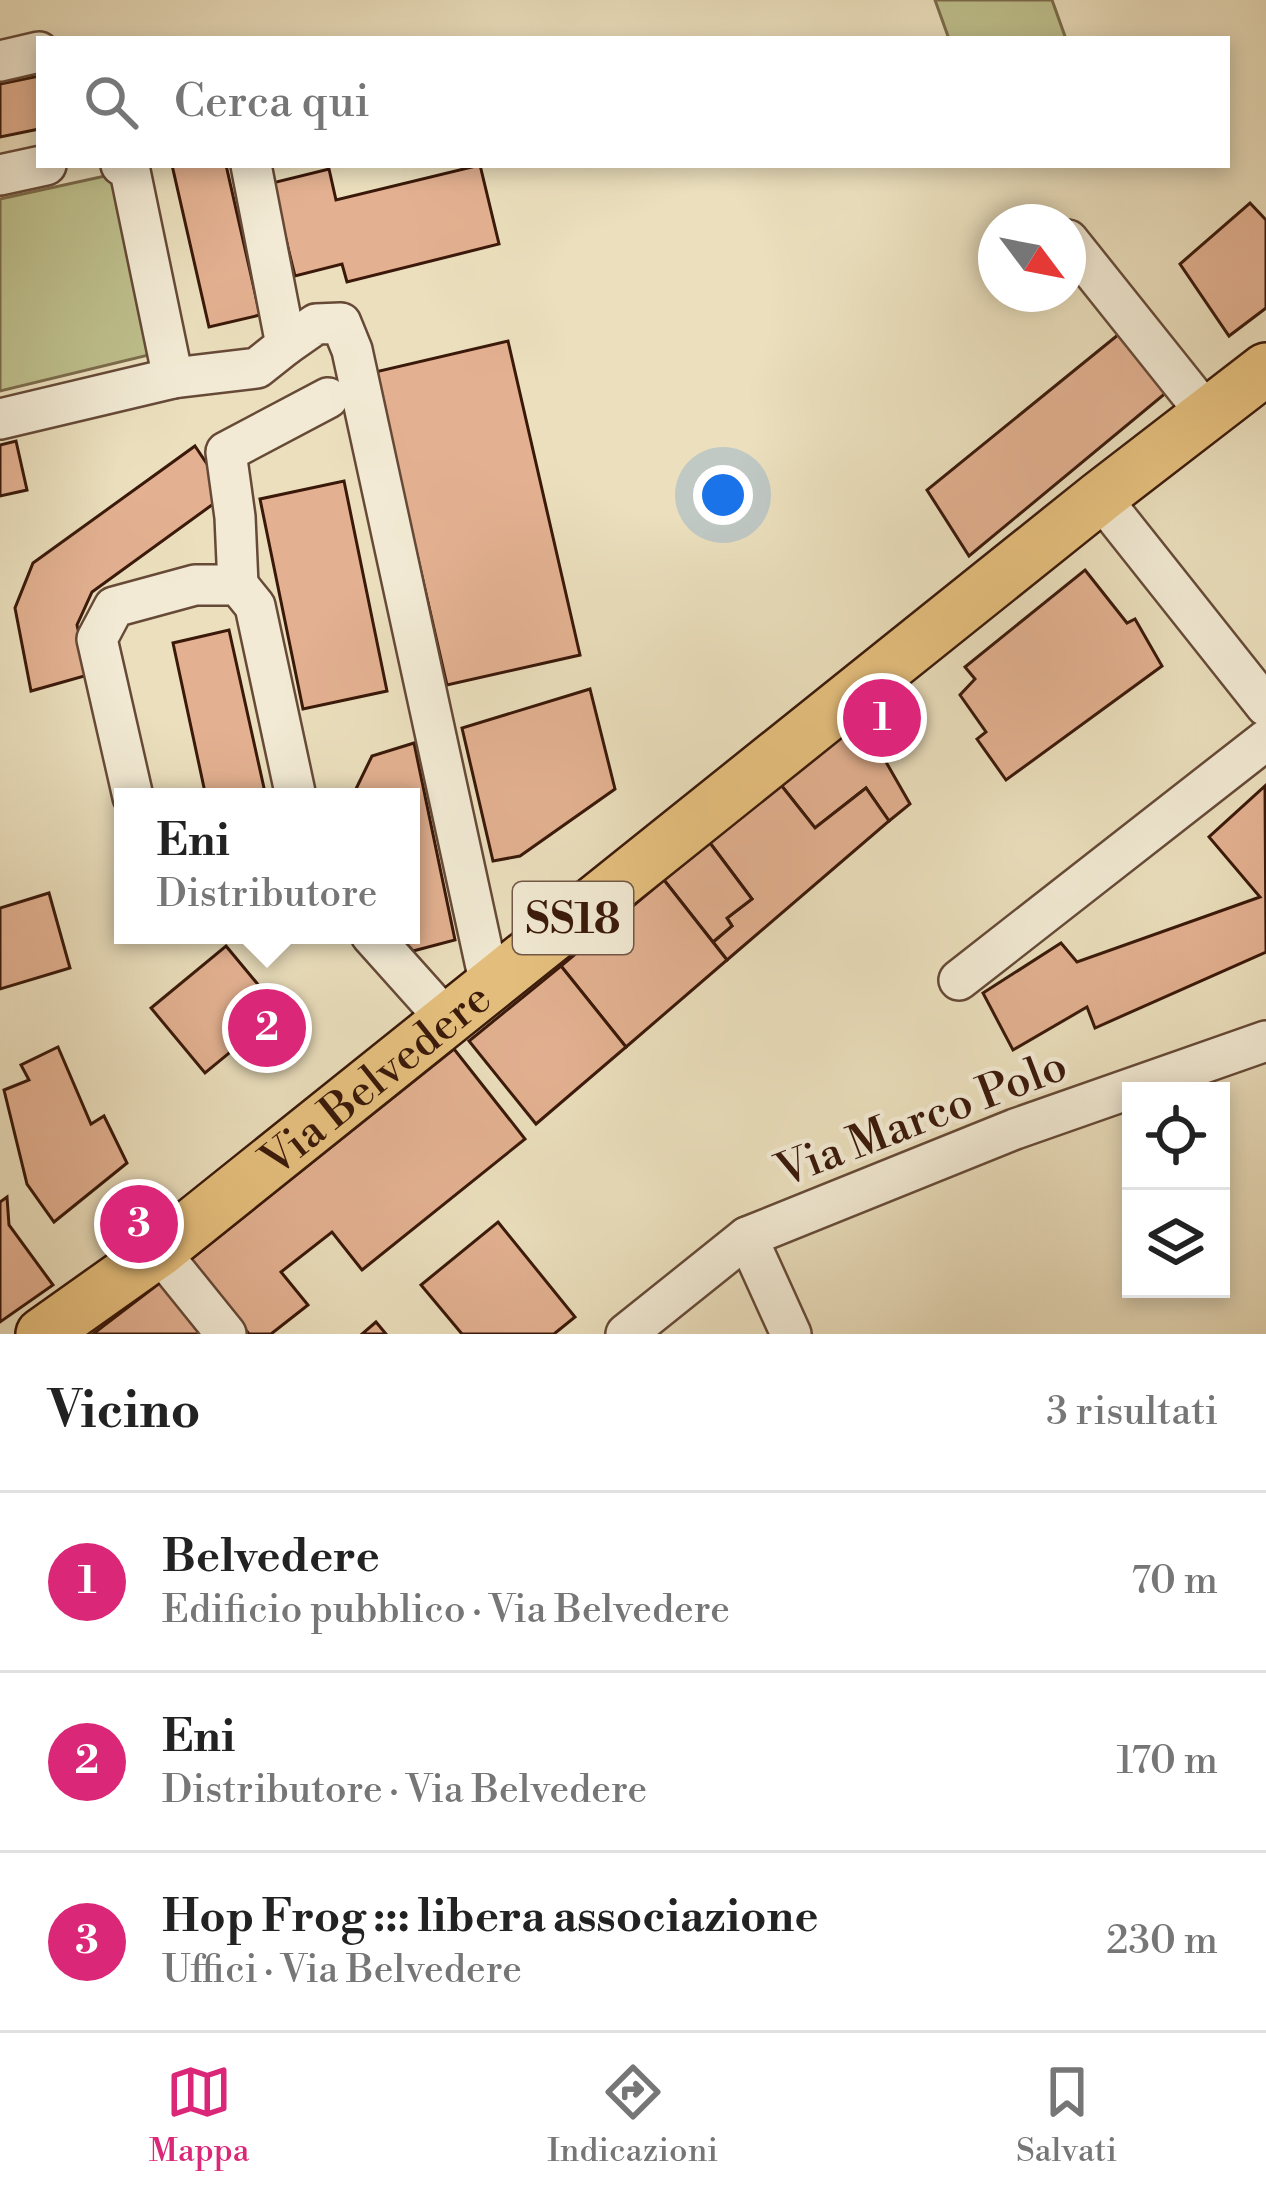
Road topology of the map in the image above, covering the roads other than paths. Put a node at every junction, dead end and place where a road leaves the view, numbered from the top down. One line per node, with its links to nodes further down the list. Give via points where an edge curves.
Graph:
1 (36, 53): 2 (street)
2 (0, 61)
3 (36, 167): 6 (street)
4 (126, 168): 10 (street)
5 (251, 168): 8 (street)
6 (0, 175)
7 (1086, 262): 12 (street)
8 (286, 345): 10 (street, via 257,368); 22 (street, via 316,324 341,323 352,350)
9 (1266, 369): 12 (main road, Via Belvedere / SS18)
10 (173, 378): 13 (street)
11 (328, 398): 15 (street, via 226,452)
12 (1207, 414): 14 (main road, Via Belvedere / SS18)
13 (0, 419)
14 (1100, 497): 16 (street); 22 (main road, Via Belvedere / SS18)
15 (238, 585): 18 (street, via 195,585 114,608 97,639); 19 (street, via 255,607)
16 (1266, 706)
17 (1266, 740): 21 (street)
18 (131, 788)
19 (294, 788)
20 (379, 944): 23 (street)
21 (958, 980)
22 (490, 985): 23 (main road, Via Belvedere / SS18)
23 (447, 1020): 26 (main road, Via Belvedere / SS18)
24 (1266, 1041): 25 (street, Via Marco Polo, via 1015,1129)
25 (747, 1237): 29 (street, Via Marco Polo); 30 (street)
26 (159, 1251): 27 (main road, Via Belvedere / SS18); 28 (street)
27 (42, 1334)
28 (226, 1334)
29 (626, 1334)
30 (791, 1334)

